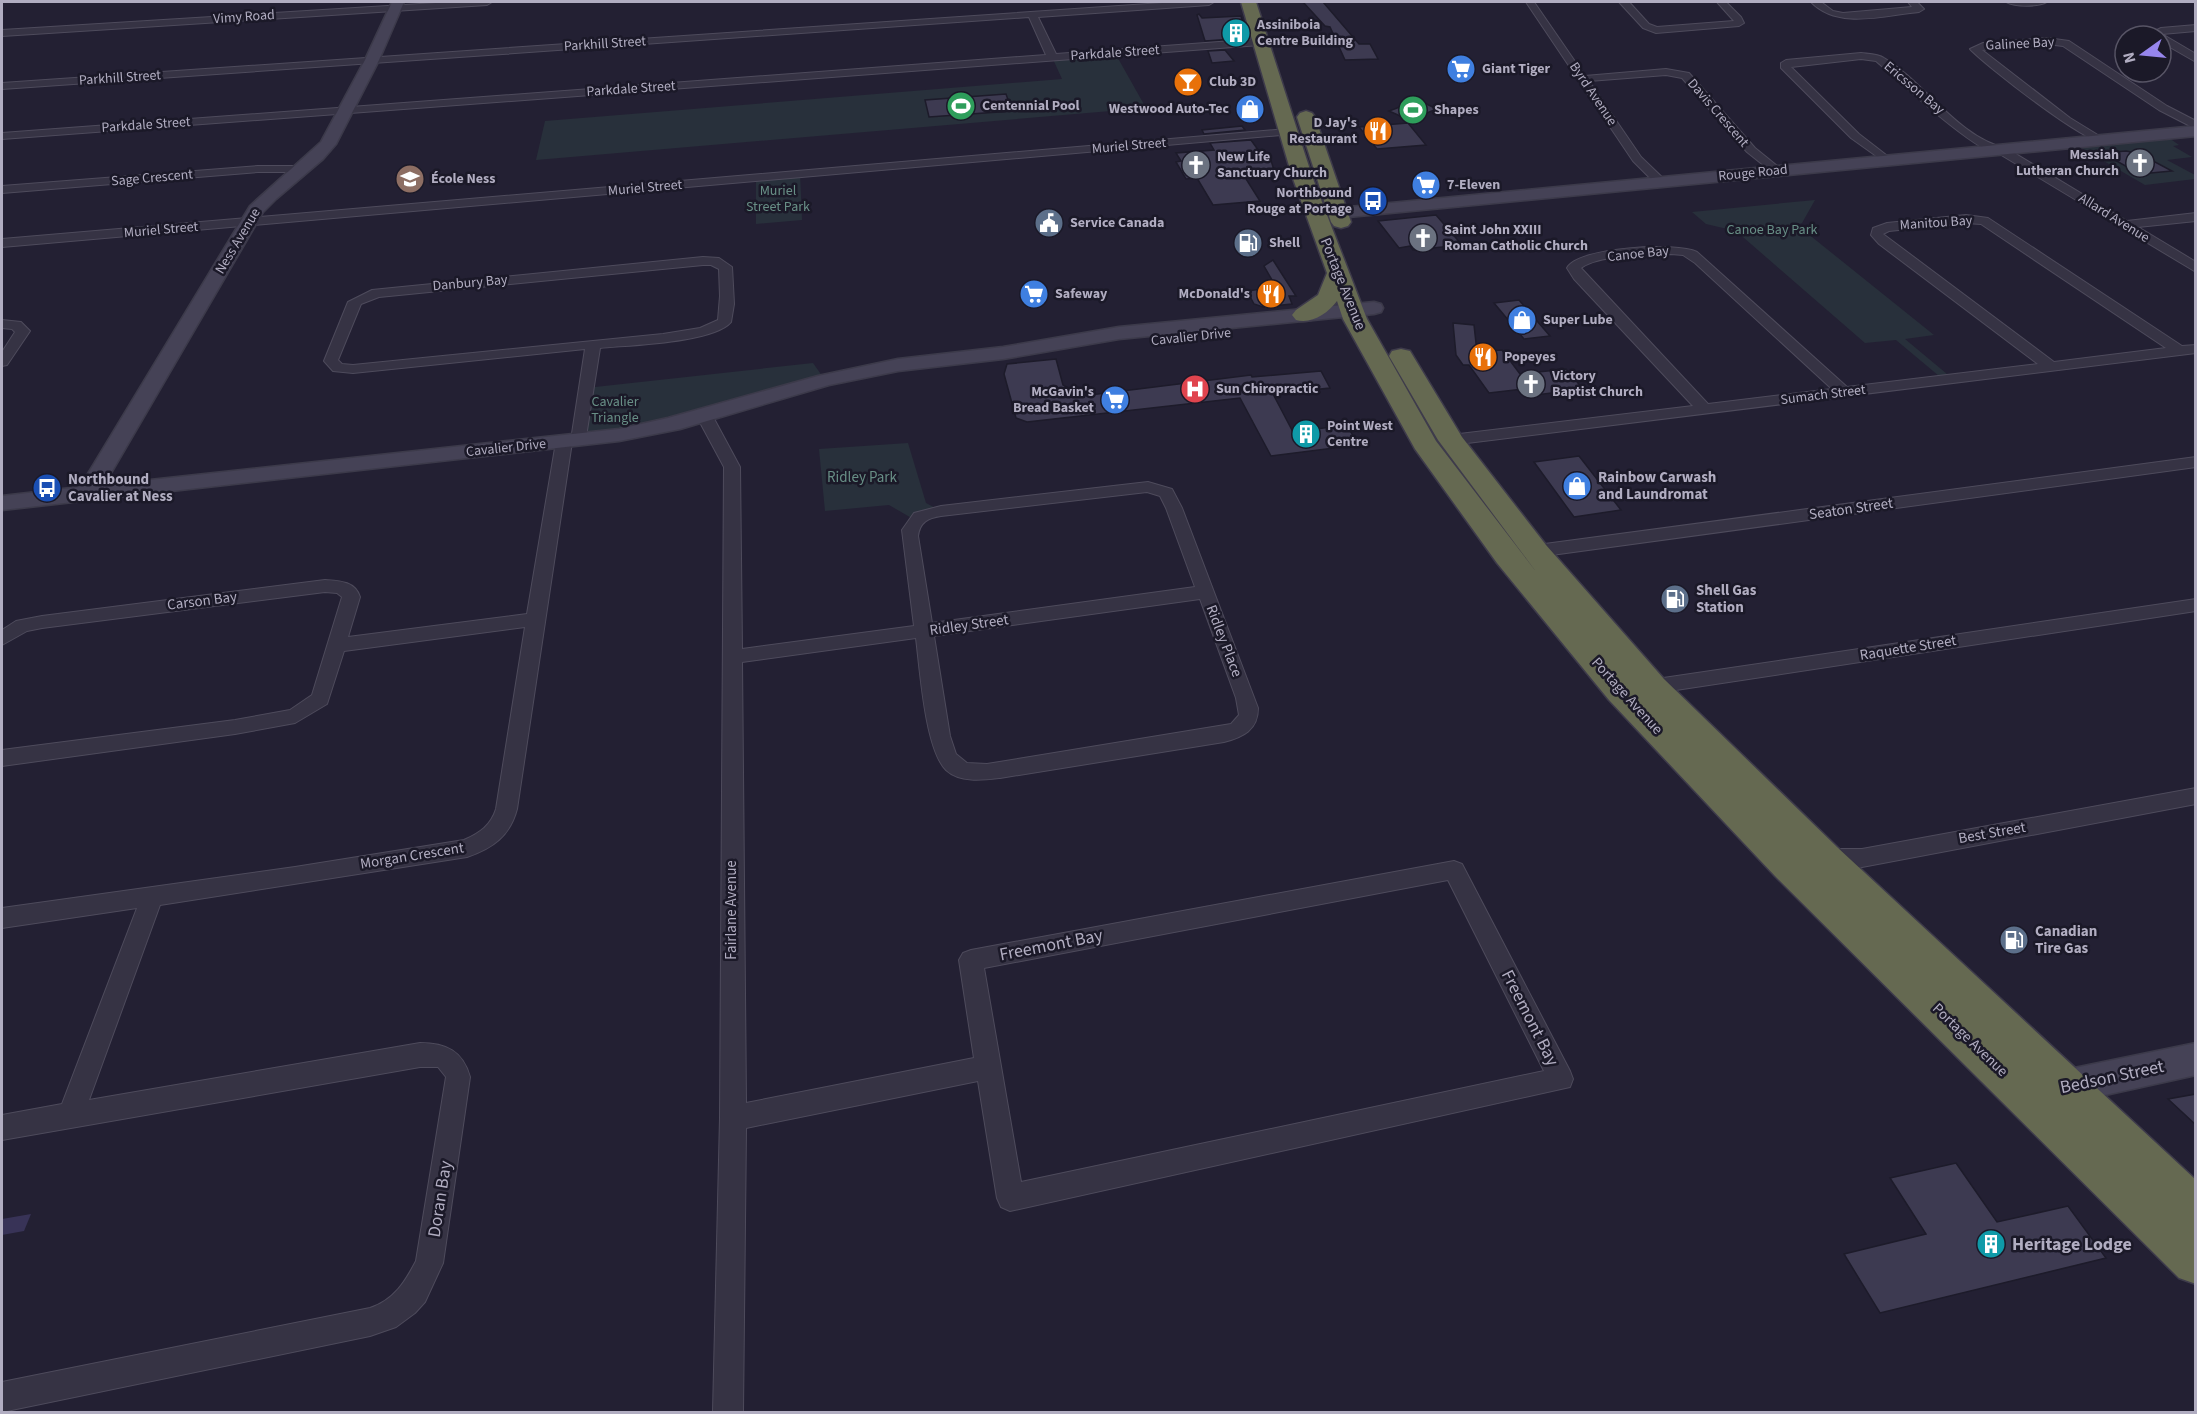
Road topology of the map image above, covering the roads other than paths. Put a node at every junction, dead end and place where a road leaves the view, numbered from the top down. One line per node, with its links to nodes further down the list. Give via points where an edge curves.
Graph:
1 (487, 2): 11 (street, Vimy Road)
2 (1209, 2): 12 (street, Parkhill Street)
3 (1248, 2): 16 (highway, Portage Avenue)
4 (1530, 2): 21 (street, Byrd Avenue)
5 (1624, 2): 6 (street, via 1646,26 1659,30 1739,23)
6 (1721, 2)
7 (1816, 2): 8 (street, via 1831,14 1843,16 1918,10)
8 (1912, 2)
9 (2011, 2): 10 (street)
10 (2042, 2)
11 (396, 5): 15 (street, Vimy Road); 20 (street, Ness Avenue)
12 (1032, 14): 18 (street); 20 (street, Parkhill Street)
13 (2196, 28): 14 (street)
14 (2173, 30)
15 (2, 33)
16 (1260, 42): 18 (street, Parkdale Street); 27 (highway, Portage Avenue)
17 (2173, 45): 19 (street)
18 (1052, 57): 24 (street, Parkdale Street)
19 (2196, 59)
20 (372, 60): 22 (street, Parkhill Street); 24 (street, Ness Avenue)
21 (1582, 79): 33 (street, Davis Crescent, via 1666,72 1685,75 1751,150); 34 (street, Byrd Avenue, via 1637,159)
22 (2, 86)
23 (1299, 96): 40 (highway)
24 (345, 110): 28 (street, Parkdale Street); 32 (street, Ness Avenue, via 328,144)
25 (2196, 126): 29 (street, Galinee Bay, via 2066,43 2046,41 1975,49 2061,117)
26 (2196, 131): 29 (street, Rouge Road)
27 (1288, 132): 36 (highway, Portage Avenue); 38 (street, Muriel Street)
28 (2, 136)
29 (2100, 140): 30 (street, Rouge Road)
30 (1998, 150): 31 (street, Rouge Road); 31 (street, Ericsson Bay, via 1966,132 1880,59 1864,56 1786,63 1786,68 1855,136); 39 (street, Allard Avenue)
31 (1886, 160): 33 (street, Rouge Road)
32 (302, 169): 35 (street, Sage Crescent, via 258,169); 38 (street, Ness Avenue, via 262,202)
33 (1776, 170): 34 (street, Rouge Road)
34 (1661, 182): 40 (street, Rouge Road)
35 (2, 190)
36 (1313, 209): 40 (highway); 43 (highway, Portage Avenue)
37 (2196, 217): 39 (street)
38 (248, 222): 41 (street, Muriel Street); 59 (street, Ness Avenue)
39 (2124, 225): 42 (street, Allard Avenue)
40 (1343, 226)
41 (2, 243)
42 (2196, 268)
43 (1337, 274): 44 (highway, Portage Avenue); 45 (highway, via 1332,294 1320,307)
44 (1365, 309): 45 (street, Cavalier Drive); 50 (street, Cavalier Drive, via 1049,352); 56 (highway, Portage Avenue); 61 (highway, Portage Avenue, via 1424,443)
45 (1304, 315): 50 (street, Cavalier Drive, via 1119,333)
46 (2, 324): 51 (street, via 16,325 23,331)
47 (593, 344): 47 (street, Danbury Bay, via 353,369 338,368 331,361 355,302 377,292 703,261 725,267 726,316 720,326 701,333); 57 (street)
48 (2196, 349): 49 (street, Sumach Street)
49 (2179, 351): 52 (street, Sumach Street); 52 (street, Manitou Bay, via 1984,221 1966,219 1877,231 1883,241)
50 (1003, 353): 55 (street, Cavalier Drive, via 870,370)
51 (2, 362)
52 (2050, 367): 53 (street, Sumach Street)
53 (1844, 392): 54 (street, Sumach Street); 54 (street, Canoe Bay, via 1688,252 1670,250 1589,259 1576,264 1579,276)
54 (1704, 409): 56 (street, Sumach Street)
55 (704, 416): 57 (street, Cavalier Drive); 68 (street, Fairlane Avenue, via 732,467)
56 (1450, 440): 61 (highway, Portage Avenue)
57 (571, 441): 59 (street, Cavalier Drive); 64 (street, Morgan Crescent)
58 (2196, 462): 61 (street, Seaton Street)
59 (88, 493): 60 (street, Cavalier Drive)
60 (2, 503)
61 (1522, 554): 69 (highway, Portage Avenue)
62 (1206, 592): 65 (street, Ridley Street); 65 (street, Ridley Place, via 1171,500 1159,489 1129,488 941,511 920,516 910,529); 65 (street, Ridley Place, via 1249,708 1249,718 1240,730 981,772 956,768 947,760)
63 (2196, 605): 69 (street, Raquette Street)
64 (535, 619): 67 (street); 73 (street, Morgan Crescent, via 505,818 488,838 467,848)
65 (924, 631): 68 (street, Ridley Street)
66 (2, 638): 67 (street, Carson Bay, via 22,626 42,621 334,585 351,597)
67 (338, 645): 70 (street, Carson Bay, via 320,699 295,716)
68 (732, 657): 79 (street, Fairlane Avenue)
69 (1637, 689): 72 (highway, Portage Avenue)
70 (2, 758)
71 (2196, 796): 72 (street, Best Street, via 1862,858)
72 (1806, 862): 77 (highway, Portage Avenue)
73 (152, 897): 74 (street, Morgan Crescent); 78 (street)
74 (2, 918)
75 (2196, 1059): 77 (street, Bedson Street)
76 (988, 1067): 76 (street, Freemont Bay, via 1010,1198 1561,1079 1454,870 971,960); 79 (street)
77 (2046, 1092): 81 (highway, Portage Avenue); 82 (highway, Portage Avenue)
78 (71, 1115): 80 (street, Doran Bay); 83 (street, Doran Bay, via 420,1055 436,1054 448,1059 458,1077 429,1263 415,1292 394,1312 370,1322)
79 (733, 1118): 84 (street, Fairlane Avenue)
80 (2, 1127)
81 (2196, 1212)
82 (2196, 1261)
83 (2, 1397)
84 (728, 1413)

